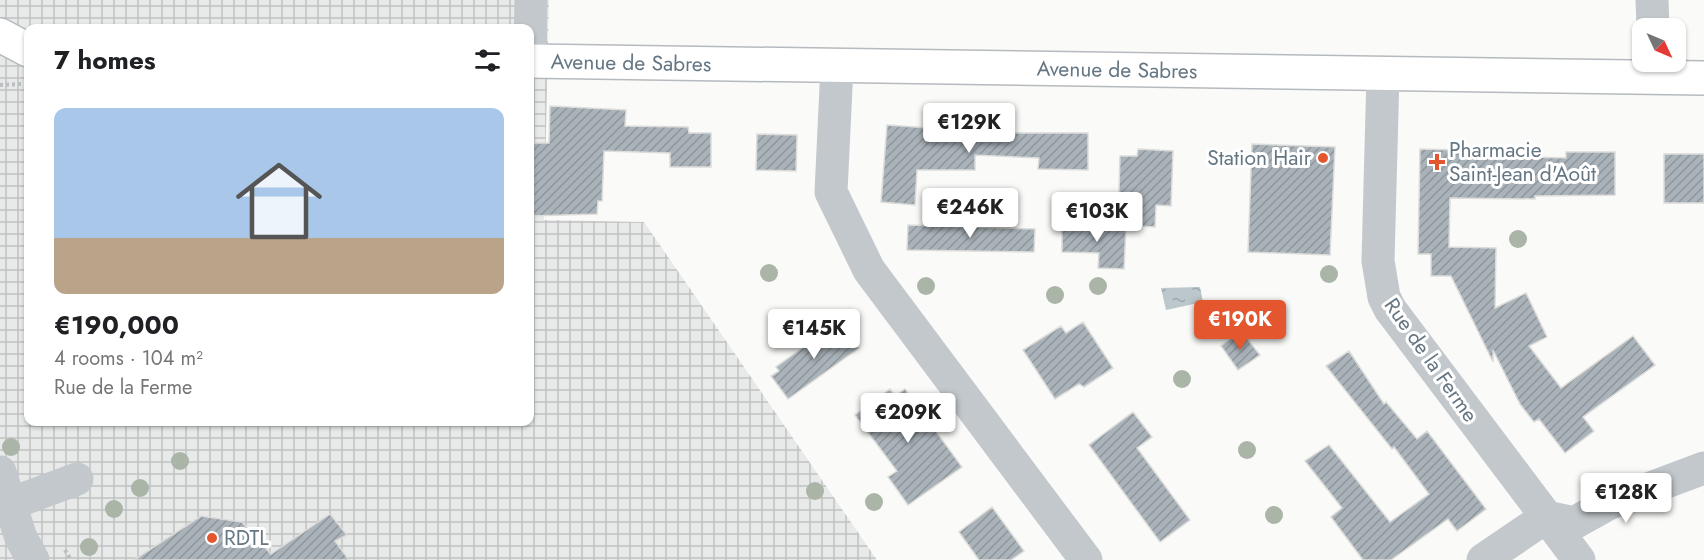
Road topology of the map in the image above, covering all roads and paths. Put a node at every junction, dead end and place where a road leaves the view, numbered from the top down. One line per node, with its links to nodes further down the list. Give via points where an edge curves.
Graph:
1 (531, 0): 4 (street)
2 (1652, 0): 3 (street)
3 (1653, 18)
4 (531, 24)
5 (0, 35): 6 (main road)
6 (24, 50)
7 (24, 52): 8 (main road)
8 (0, 54)
9 (534, 61): 10 (main road, Avenue de Sabres)
10 (837, 66): 13 (main road, Avenue de Sabres); 23 (street, via 831,192 869,270)
11 (1632, 70): 13 (main road, Avenue de Sabres)
12 (1666, 72): 14 (main road, Avenue de Sabres)
13 (1383, 74): 21 (street, Rue de la Ferme, via 1378,261 1384,297)
14 (1704, 78)
15 (24, 83): 16 (path)
16 (0, 85)
17 (1704, 468): 21 (street, via 1608,504 1574,523)
18 (0, 472): 20 (street)
19 (77, 479): 20 (street)
20 (10, 504): 22 (street)
21 (1546, 517): 24 (street); 25 (street, Rue de la Ferme)
22 (33, 560)
23 (1086, 560)
24 (1483, 560)
25 (1579, 560)

